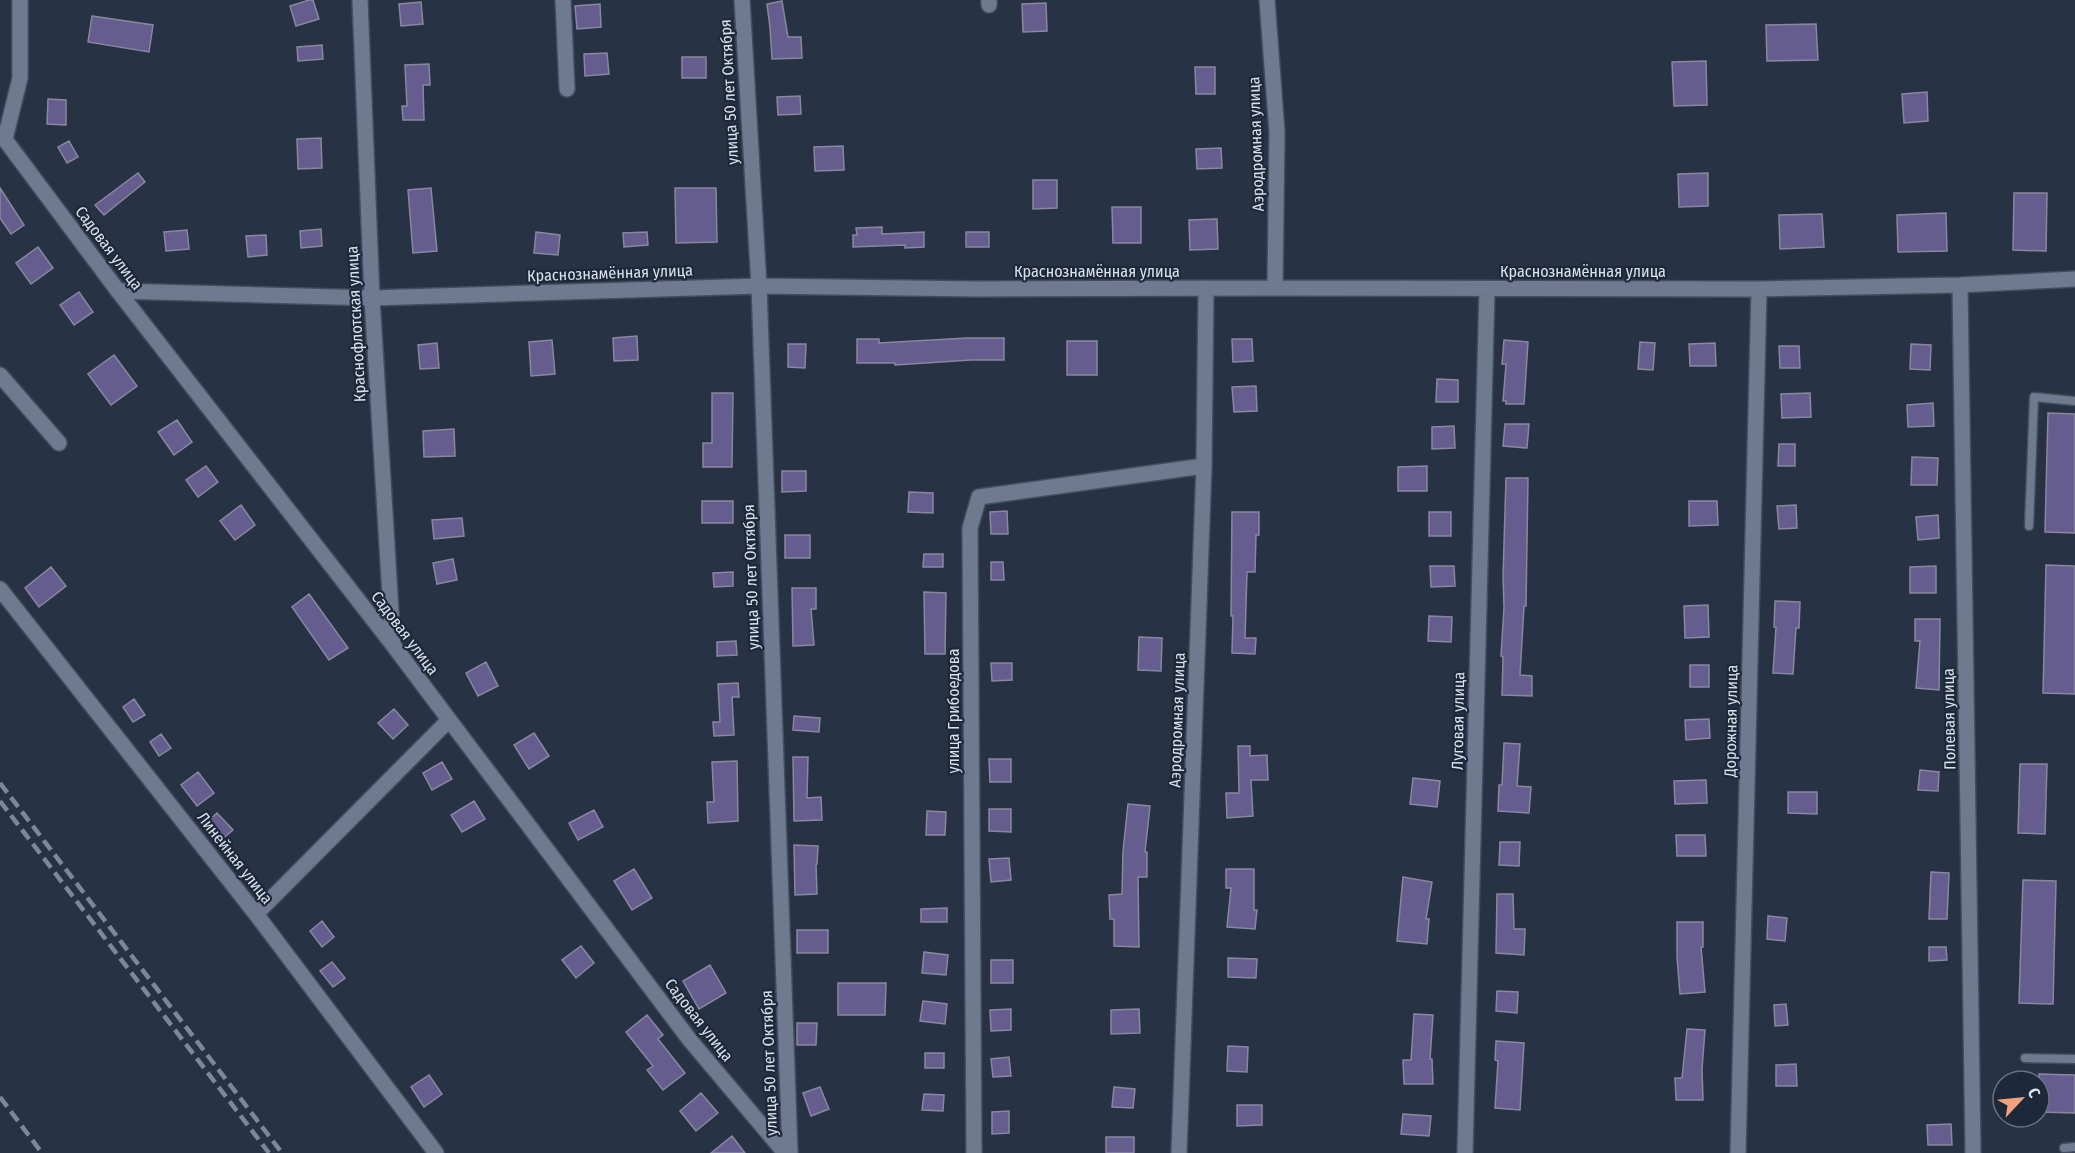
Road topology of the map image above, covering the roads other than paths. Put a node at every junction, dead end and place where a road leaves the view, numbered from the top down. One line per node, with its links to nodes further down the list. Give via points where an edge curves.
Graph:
1 (20, 0): 7 (street, via 20,78)
2 (360, 0): 16 (street, Краснофлотская улица)
3 (563, 0): 6 (street)
4 (741, 0): 10 (street, улица 50 лет Октября)
5 (1267, 0): 12 (street, Аэродромная улица, via 1277,132)
6 (567, 89)
7 (2, 136): 15 (street, Садовая улица)
8 (2075, 279): 9 (street, Краснознамённая улица)
9 (1960, 285): 14 (street, Краснознамённая улица); 37 (street, Полевая улица)
10 (759, 286): 11 (street, Краснознамённая улица); 16 (street, Краснознамённая улица); 32 (street, улица 50 лет Октября)
11 (1206, 288): 12 (street, Краснознамённая улица); 20 (street, Аэродромная улица)
12 (1275, 288): 13 (street, Краснознамённая улица)
13 (1487, 289): 14 (street, Краснознамённая улица); 35 (street, Луговая улица)
14 (1760, 289): 36 (street, Дорожная улица)
15 (118, 291): 16 (street, Краснознамённая улица); 23 (street, Садовая улица)
16 (372, 298): 23 (street, Краснофлотская улица)
17 (0, 375): 19 (street)
18 (2075, 401): 21 (lane, via 2034,397)
19 (59, 443)
20 (1204, 466): 33 (street, улица Грибоедова, via 979,497 970,528); 34 (street, Аэродромная улица)
21 (2029, 526)
22 (0, 589): 25 (street, Линейная улица)
23 (393, 645): 24 (street, Садовая улица)
24 (449, 720): 25 (street); 31 (street, Садовая улица, via 689,1039)
25 (256, 914): 30 (street, Линейная улица)
26 (2025, 1058): 27 (lane)
27 (2075, 1059)
28 (2075, 1147): 29 (lane)
29 (2064, 1148)
30 (436, 1153)
31 (785, 1153)
32 (790, 1153)
33 (974, 1153)
34 (1179, 1153)
35 (1465, 1153)
36 (1738, 1153)
37 (1973, 1153)

